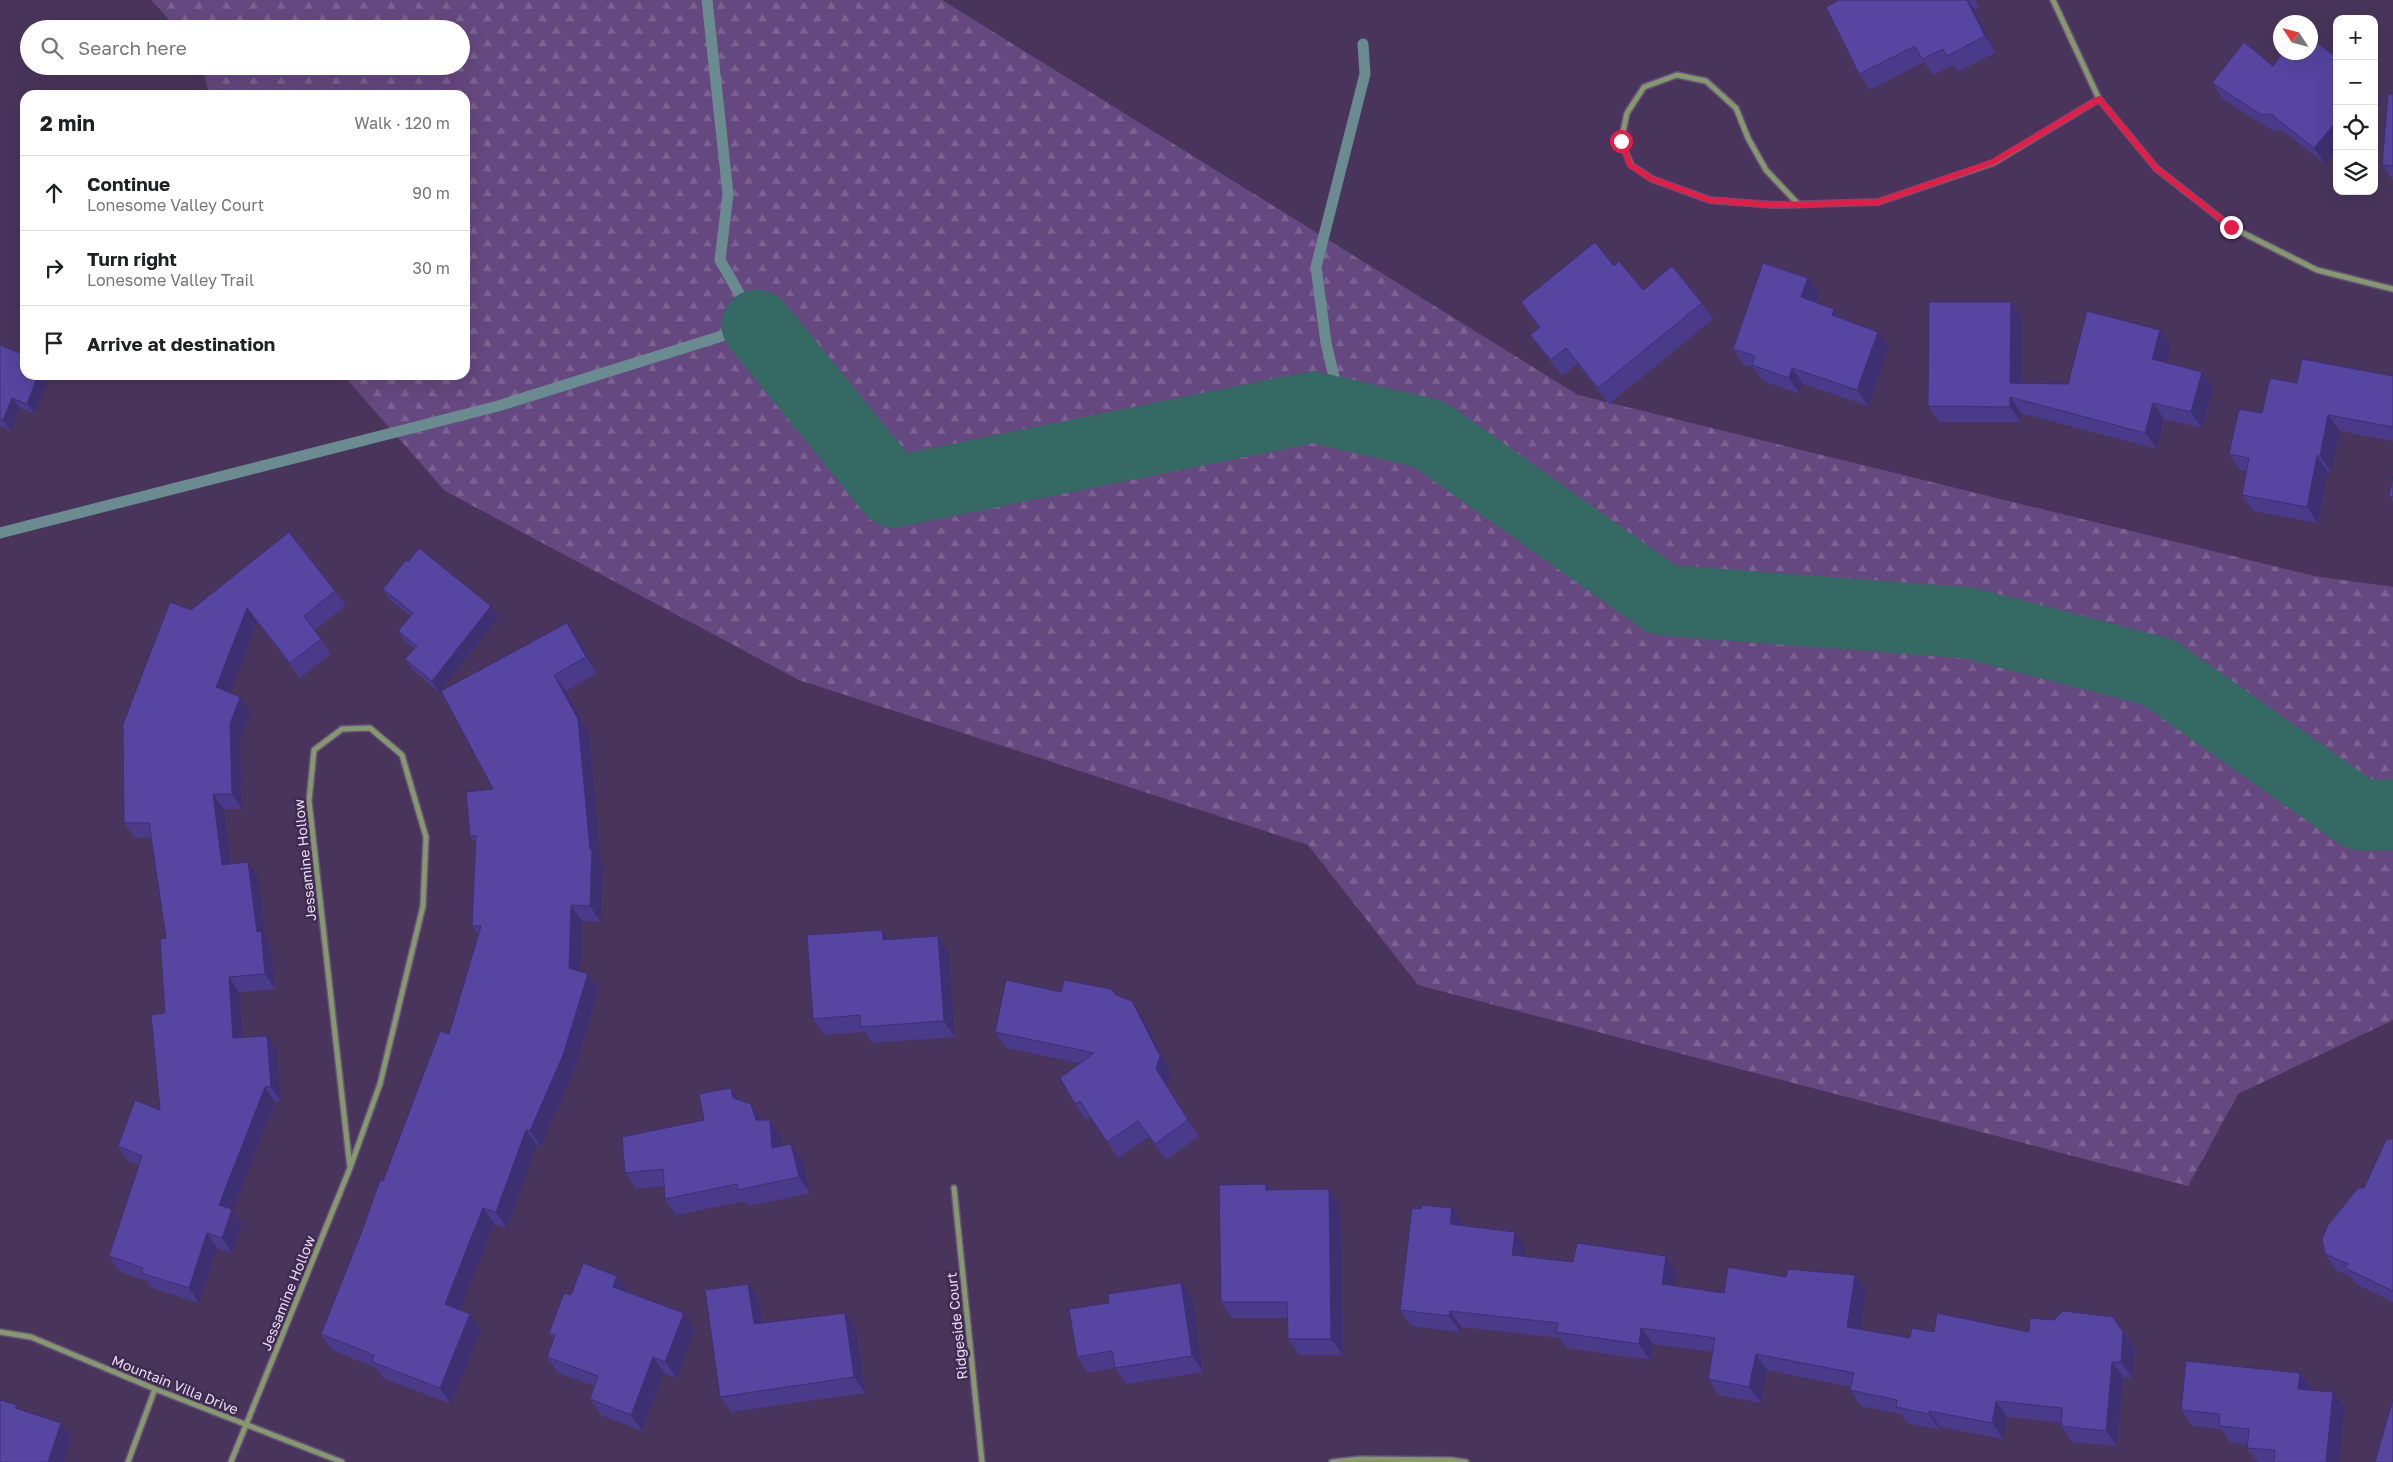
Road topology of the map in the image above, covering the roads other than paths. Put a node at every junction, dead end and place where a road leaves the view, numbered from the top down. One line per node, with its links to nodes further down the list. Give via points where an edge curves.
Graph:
1 (2053, 0): 2 (street)
2 (2099, 99): 3 (street, via 1984,166 1878,202); 4 (street, via 2156,168 2231,227 2316,270)
3 (1799, 204): 3 (street, via 1710,200 1652,179 1630,165 1621,141 1626,114 1644,87 1677,75 1706,81 1736,108 1766,170)
4 (2393, 289)
5 (350, 1168): 5 (street, Jessamine Hollow, via 380,1084 423,906 426,857 426,837 402,755 370,728 342,729 314,750 309,801); 9 (street, Jessamine Hollow)
6 (954, 1188): 13 (street, Ridgeside Court)
7 (0, 1332): 8 (street, Mountain Villa Drive, via 31,1337)
8 (155, 1389): 9 (street, Mountain Villa Drive); 10 (street)
9 (247, 1426): 11 (street, Jessamine Hollow); 12 (street, Mountain Villa Drive)
10 (128, 1462)
11 (231, 1462)
12 (342, 1462)
13 (982, 1462)
14 (1332, 1462): 15 (street, via 1360,1459)
15 (1466, 1462)

